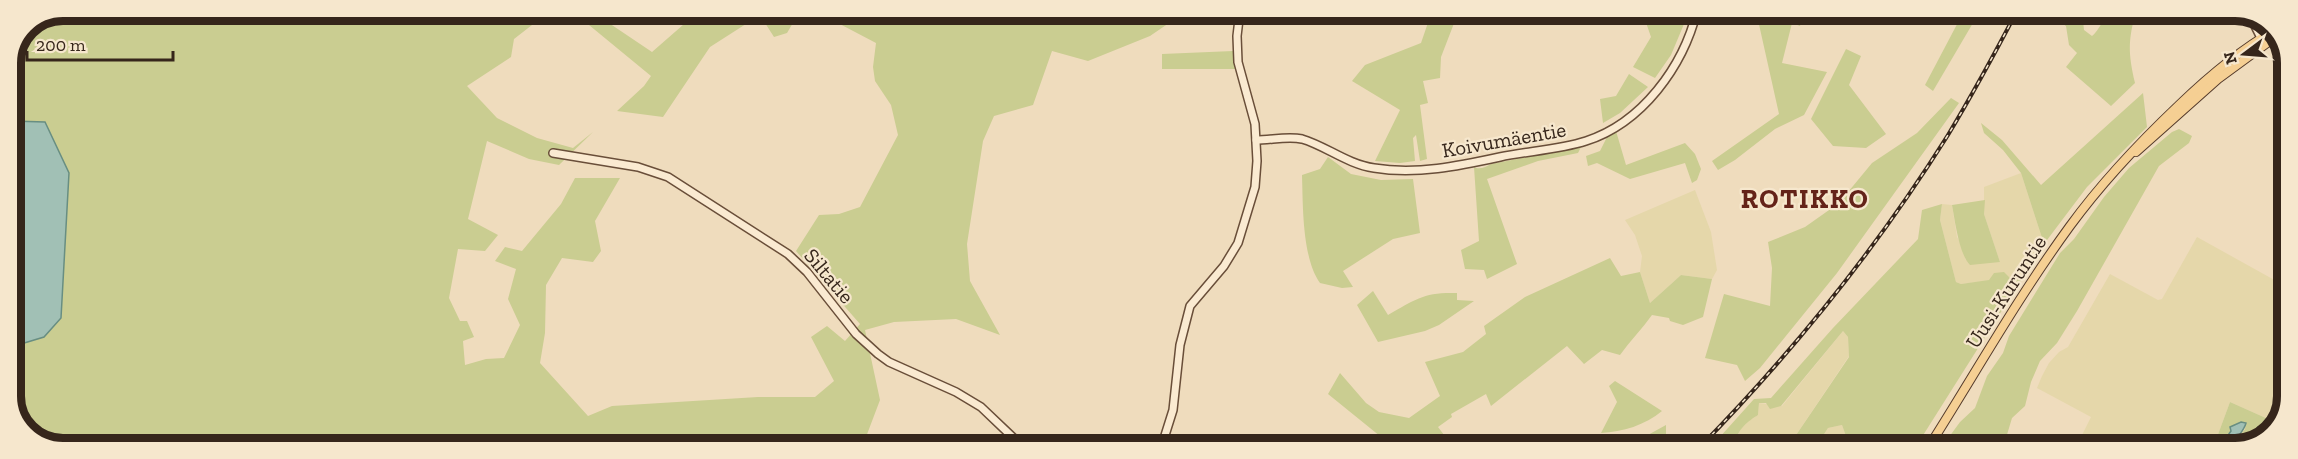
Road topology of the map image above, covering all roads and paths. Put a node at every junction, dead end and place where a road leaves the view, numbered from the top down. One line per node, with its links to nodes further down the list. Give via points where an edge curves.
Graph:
1 (1239, 21): 7 (street, via 1238,62)
2 (1693, 21): 7 (street, Koivumäentie, via 1684,48 1659,90 1623,122 1583,142 1407,171 1358,164 1296,138)
3 (2262, 30): 6 (street)
4 (2268, 36): 6 (main road, Uusi-Kuruntie)
5 (2269, 38): 6 (main road, Uusi-Kuruntie)
6 (2265, 39): 11 (main road, Uusi-Kuruntie, via 2214,73 2122,162 2069,227)
7 (1256, 140): 10 (street, via 1256,181 1241,235 1224,266 1190,306 1180,345 1173,410)
8 (553, 153): 9 (street, Siltatie, via 638,167 668,177 782,250 807,272 848,325 889,362 981,407)
9 (1014, 438)
10 (1164, 438)
11 (1934, 438)

